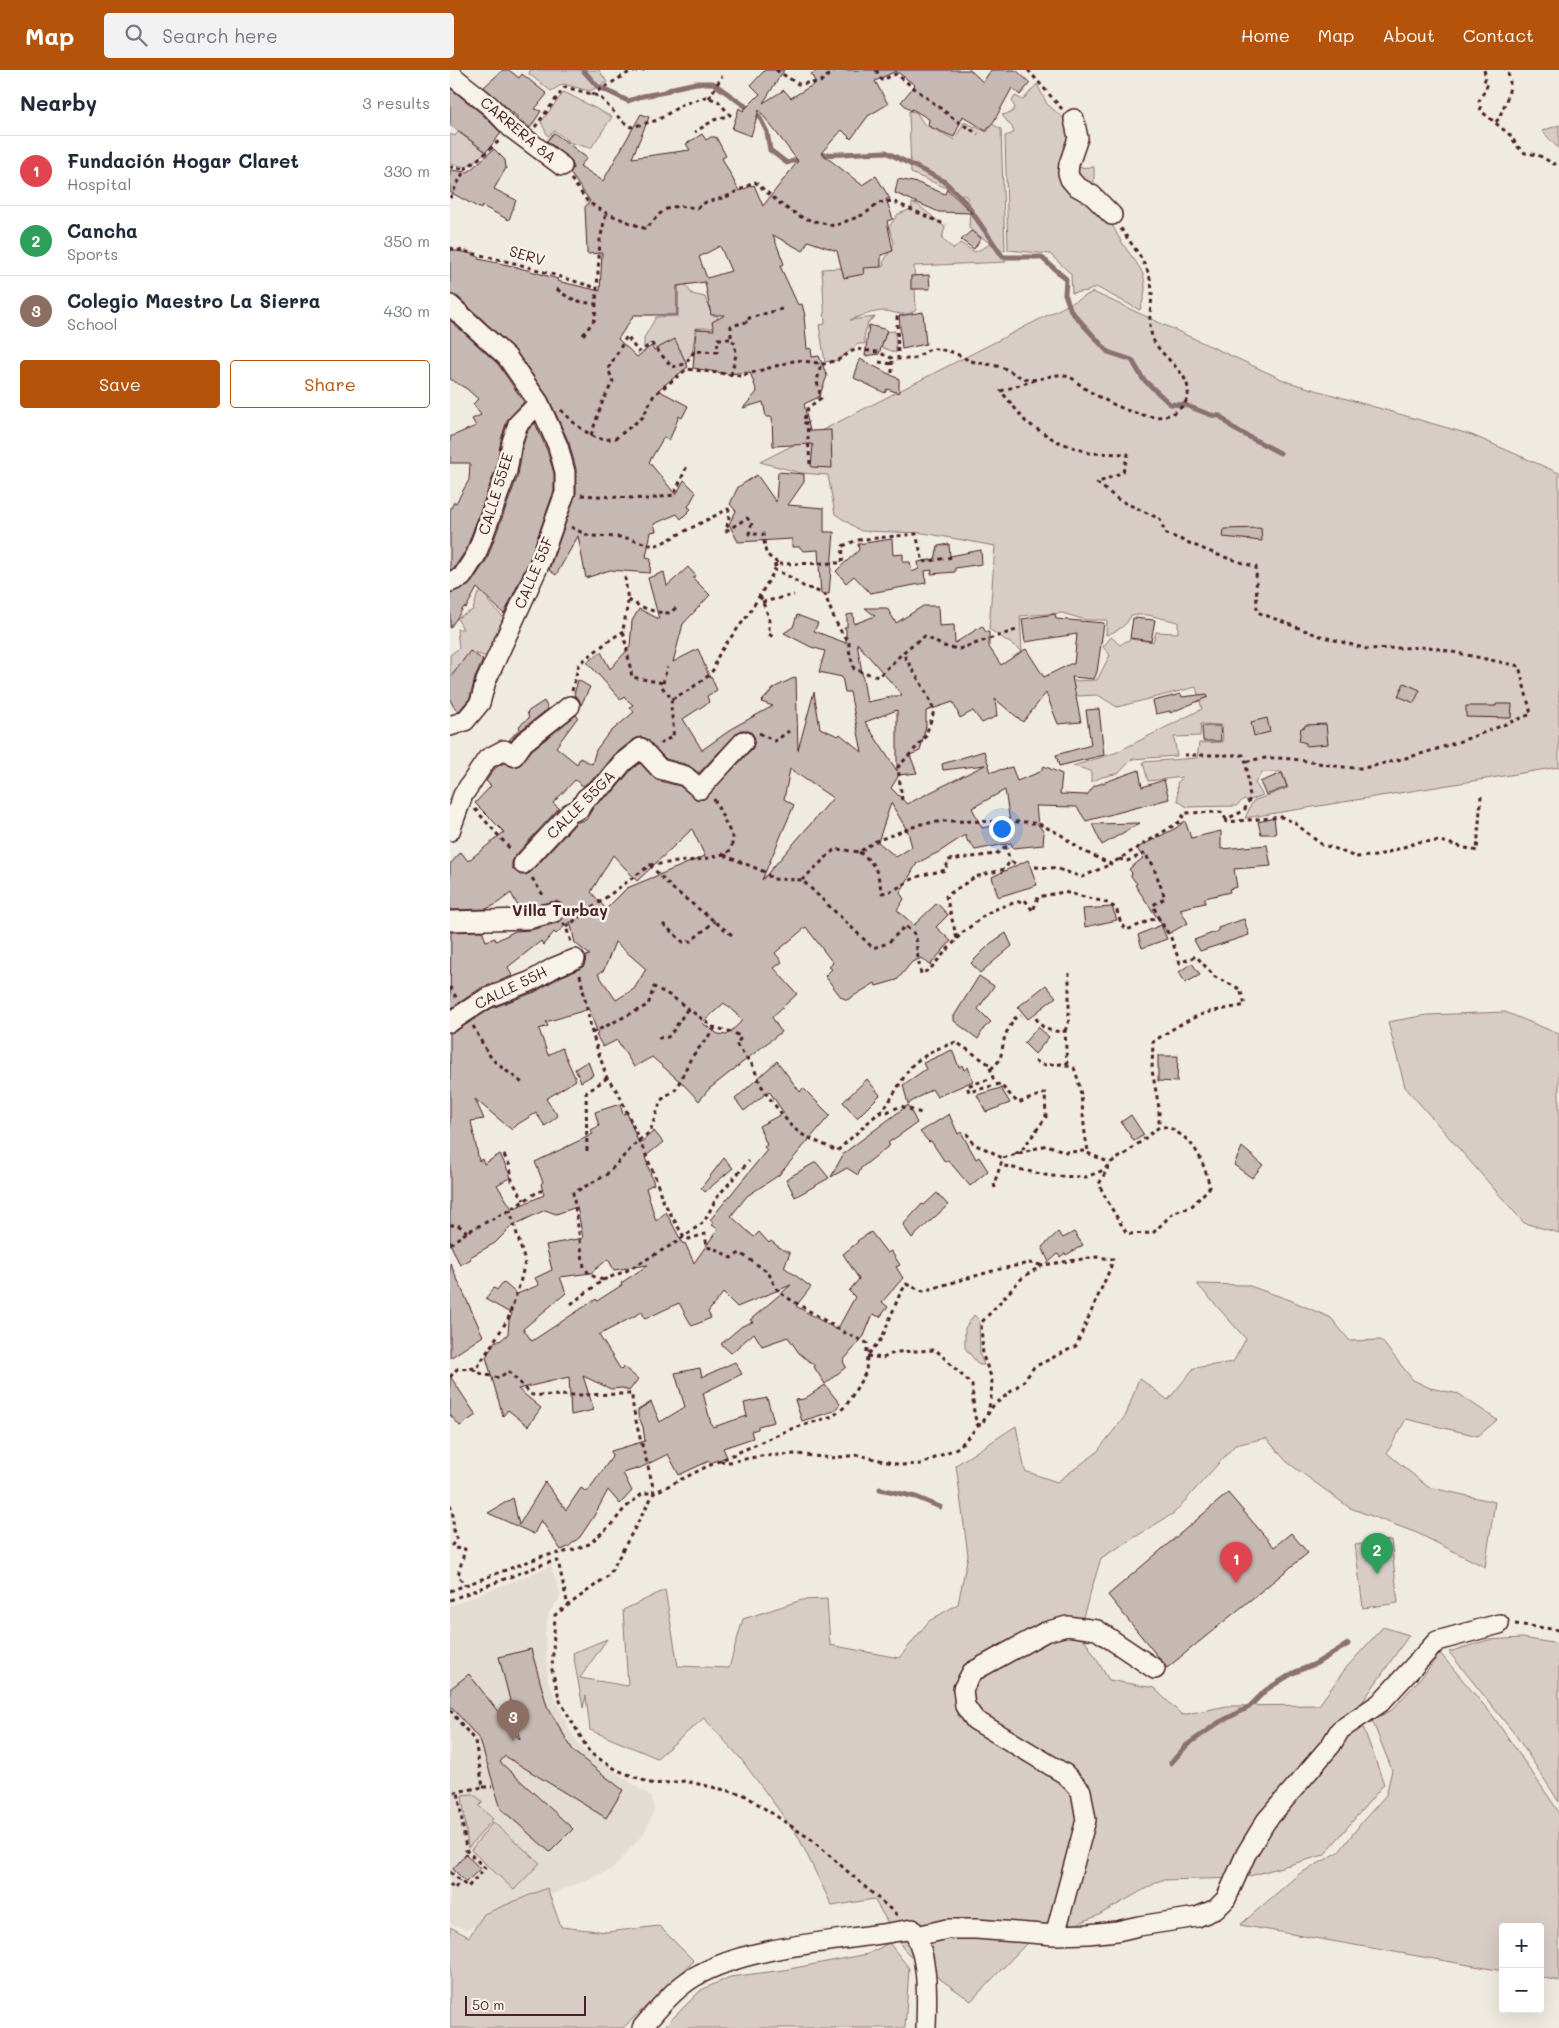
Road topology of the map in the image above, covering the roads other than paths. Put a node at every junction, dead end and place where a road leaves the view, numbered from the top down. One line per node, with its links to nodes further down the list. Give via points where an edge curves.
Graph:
1 (450, 74): 3 (street, CARRERA 8A)
2 (1074, 119): 4 (street, via 1078,138 1069,164 1070,180 1092,195)
3 (562, 166)
4 (1112, 215)
5 (450, 306): 6 (street, CALLE 55F, via 507,357)
6 (539, 403): 7 (street, CALLE 55EE, via 516,430 506,471 476,555 462,577); 9 (street, CALLE 55F, via 558,446 565,472 565,493 539,566 486,681 480,703 465,721)
7 (450, 582)
8 (570, 706): 11 (street, via 524,742 514,756 504,750 487,759)
9 (450, 726)
10 (744, 741): 13 (street, CALLE 55GA, via 704,785 660,769 641,748 586,798)
11 (456, 791): 12 (street)
12 (450, 831)
13 (524, 864)
14 (554, 912): 15 (street, via 528,919)
15 (450, 921)
16 (575, 959): 17 (street, CALLE 55H, via 487,998)
17 (457, 1016)
18 (1499, 1624): 21 (street, via 1437,1641 1380,1703 1340,1730 1266,1821 1246,1854 1226,1899 1216,1909 1197,1917 1117,1931)
19 (1155, 1669): 21 (street, via 1096,1630 1067,1626 1045,1632 972,1672 963,1689 964,1706 975,1720 1065,1774 1081,1792 1086,1820)
20 (915, 1933): 21 (street, via 976,1929); 22 (street, via 741,1957 692,1978 663,2003); 23 (street, via 927,1981)
21 (1055, 1935)
22 (642, 2028)
23 (926, 2028)

